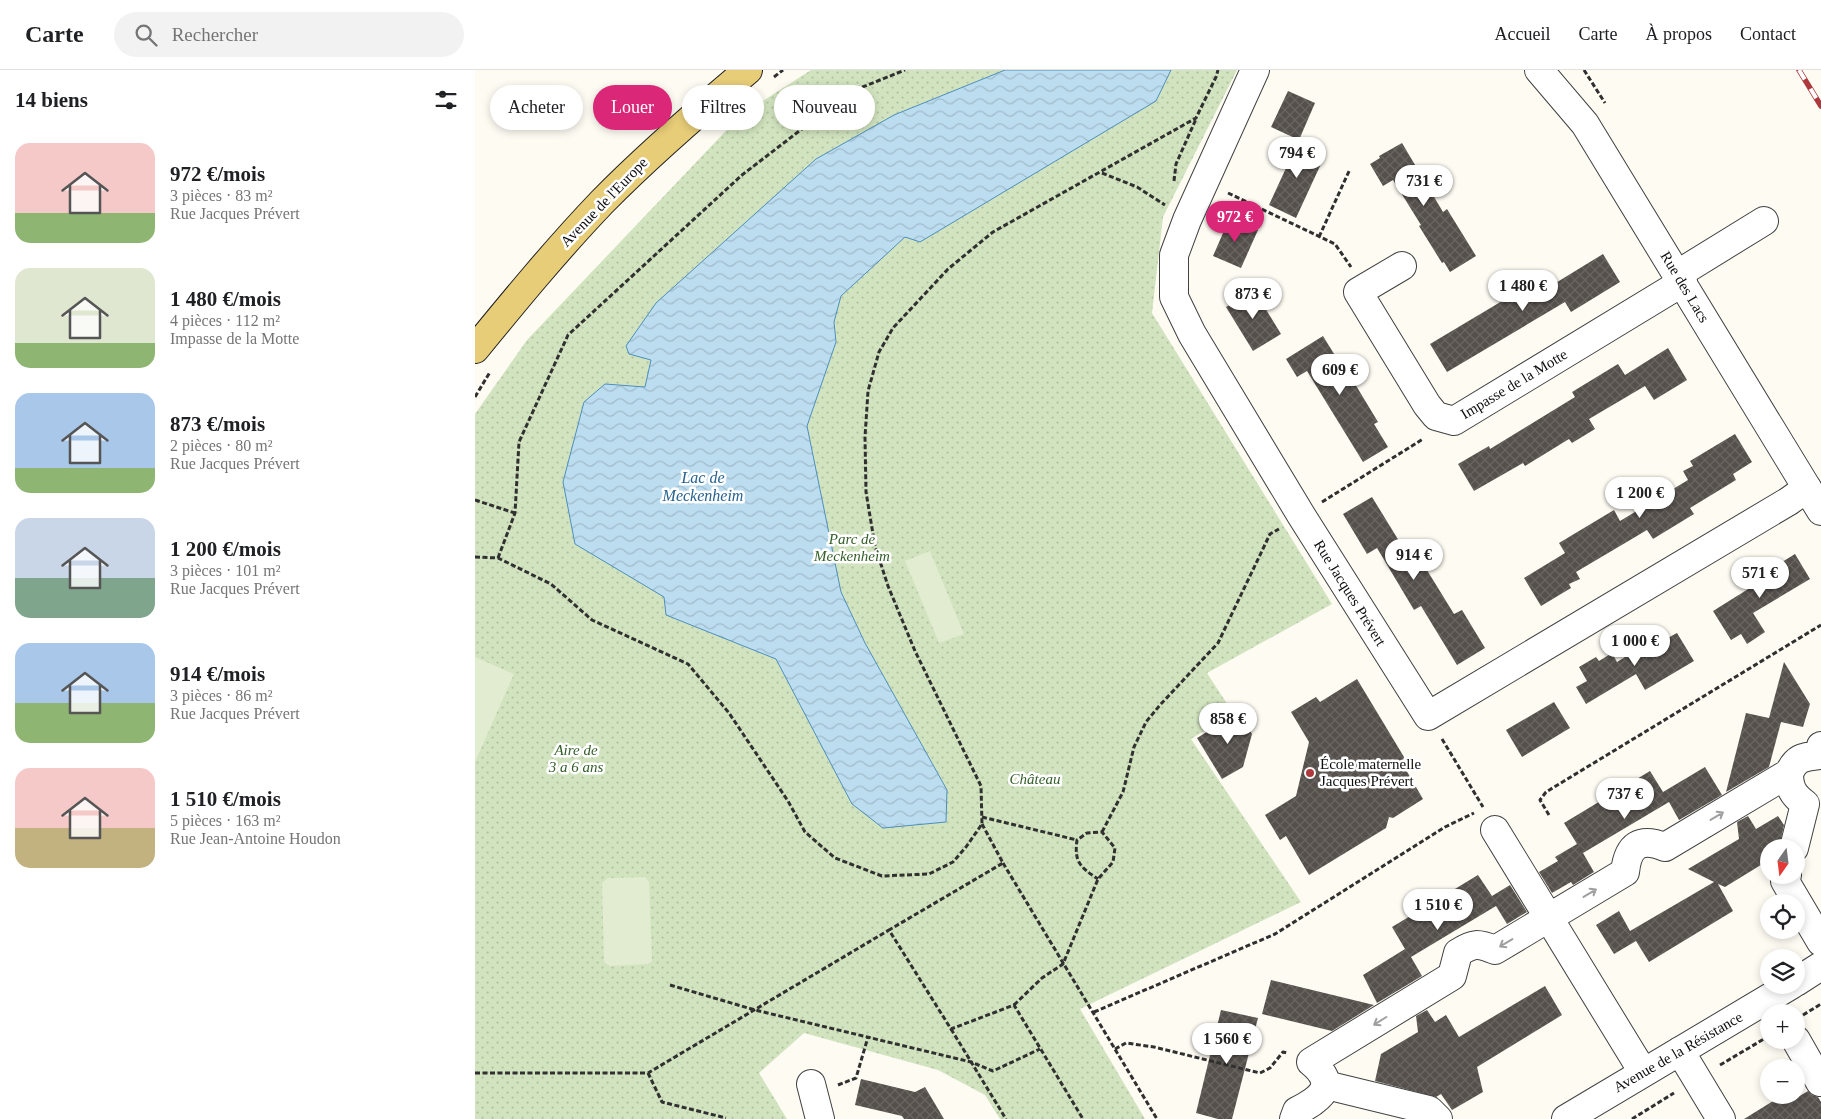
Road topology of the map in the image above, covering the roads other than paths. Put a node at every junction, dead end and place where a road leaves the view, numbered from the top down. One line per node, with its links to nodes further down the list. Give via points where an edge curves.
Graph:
1 (1255, 70): 8 (street, Rue Jacques Prévert, via 1174,255 1174,297 1192,334 1301,515 1428,716 1789,501)
2 (1539, 70): 6 (street, Rue des Lacs, via 1585,124)
3 (758, 76): 7 (main road, Avenue de l'Europe, via 667,139 601,202 548,261)
4 (1764, 221): 6 (street, Impasse de la Motte)
5 (1402, 266): 6 (street, Impasse de la Motte, via 1358,292 1427,405 1437,416 1454,421)
6 (1680, 278): 8 (street, Rue des Lacs)
7 (484, 358)
8 (1814, 499)
9 (1820, 751): 10 (street, via 1794,762)
10 (1789, 773): 12 (street, via 1789,785 1794,796 1805,804); 14 (street, one-way to 10, via 1625,872 1631,849 1642,843 1665,847)
11 (1495, 830): 14 (street)
12 (1796, 839)
13 (1787, 884): 15 (street)
14 (1548, 918): 19 (street); 21 (street, one-way to 21, via 1495,950 1482,945 1464,949 1458,953 1452,976 1311,1062 1322,1071)
15 (1821, 942)
16 (1786, 994): 18 (street, Avenue de la Résistance)
17 (1801, 1049): 20 (street)
18 (1680, 1051): 19 (street, Avenue de la Résistance); 25 (street)
19 (1643, 1072): 22 (street, Avenue de la Résistance)
20 (1820, 1082)
21 (1325, 1085): 23 (street, via 1321,1096 1297,1111); 24 (street, via 1429,1110)
22 (1572, 1117)
23 (1294, 1119)
24 (1438, 1119)
25 (1721, 1119)

